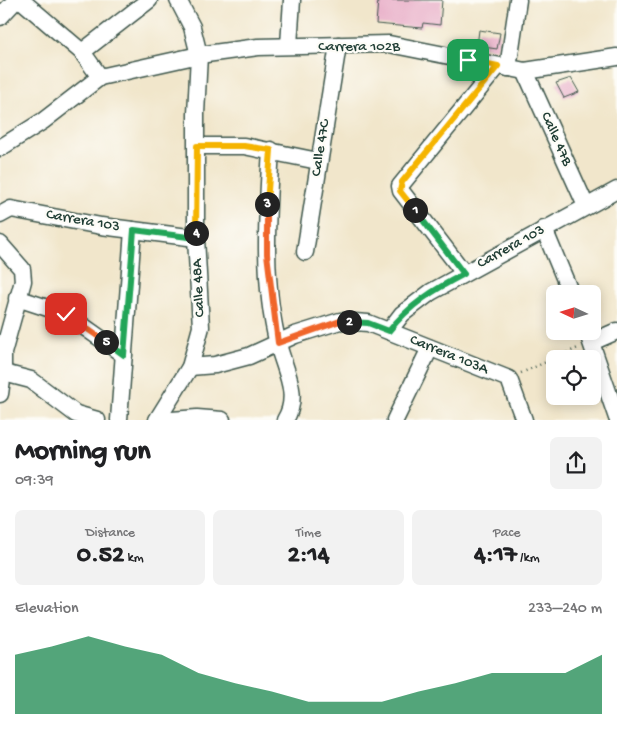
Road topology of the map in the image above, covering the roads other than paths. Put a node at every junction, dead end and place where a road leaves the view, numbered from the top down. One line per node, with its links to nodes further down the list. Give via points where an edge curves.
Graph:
1 (16, 0): 7 (street)
2 (21, 0): 10 (street)
3 (149, 0): 10 (street)
4 (178, 0): 11 (street, Calle 48A, via 192,27)
5 (292, 0): 8 (street)
6 (518, 0): 13 (street)
7 (0, 17)
8 (289, 45): 9 (street, Carrera 102B); 11 (street, Carrera 102B)
9 (338, 45): 13 (street, Carrera 102B, via 395,45); 19 (street, Calle 47C)
10 (82, 52): 15 (street)
11 (199, 55): 15 (street, Carrera 102B); 16 (street, Calle 48A)
12 (617, 57): 14 (street, Carrera 102B)
13 (503, 67): 14 (street, Carrera 102B); 28 (street, via 400,186 400,191)
14 (525, 71): 21 (street, Calle 47B)
15 (100, 77): 17 (street, Carrera 102B, via 43,121)
16 (197, 146): 18 (street, via 244,146); 25 (street, Calle 48A)
17 (0, 148)
18 (271, 150): 19 (street); 35 (street, via 267,254)
19 (318, 161): 27 (street, Calle 47C)
20 (617, 190): 21 (street, Carrera 103)
21 (586, 206): 23 (street, Carrera 103)
22 (0, 215): 24 (street, Carrera 103, via 11,209)
23 (544, 229): 28 (street, Carrera 103); 29 (street)
24 (134, 230): 25 (street, Carrera 103); 37 (street)
25 (196, 238): 38 (street, Calle 48A, via 200,327)
26 (0, 244): 30 (street, via 22,269 23,281)
27 (305, 252)
28 (464, 274): 31 (street, Carrera 103, via 402,314)
29 (567, 285)
30 (17, 298): 37 (street, via 66,314); 39 (street, via 3,353)
31 (389, 331): 35 (street, Carrera 103A, via 368,323 340,321); 36 (street, Carrera 103A)
32 (617, 331): 33 (street)
33 (601, 334)
34 (590, 340): 41 (street)
35 (278, 343): 38 (street, Carrera 103A, via 249,356); 47 (street, via 292,400)
36 (430, 348): 48 (street); 49 (street, Carrera 103A, via 508,379)
37 (124, 355): 43 (street)
38 (190, 368): 44 (street, Calle 48A)
39 (2, 372): 40 (street); 42 (street, via 31,380 76,414)
40 (0, 394)
41 (617, 418)
42 (97, 420)
43 (119, 420)
44 (157, 420)
45 (172, 420): 46 (street)
46 (222, 420)
47 (285, 420)
48 (396, 420)
49 (524, 420)

